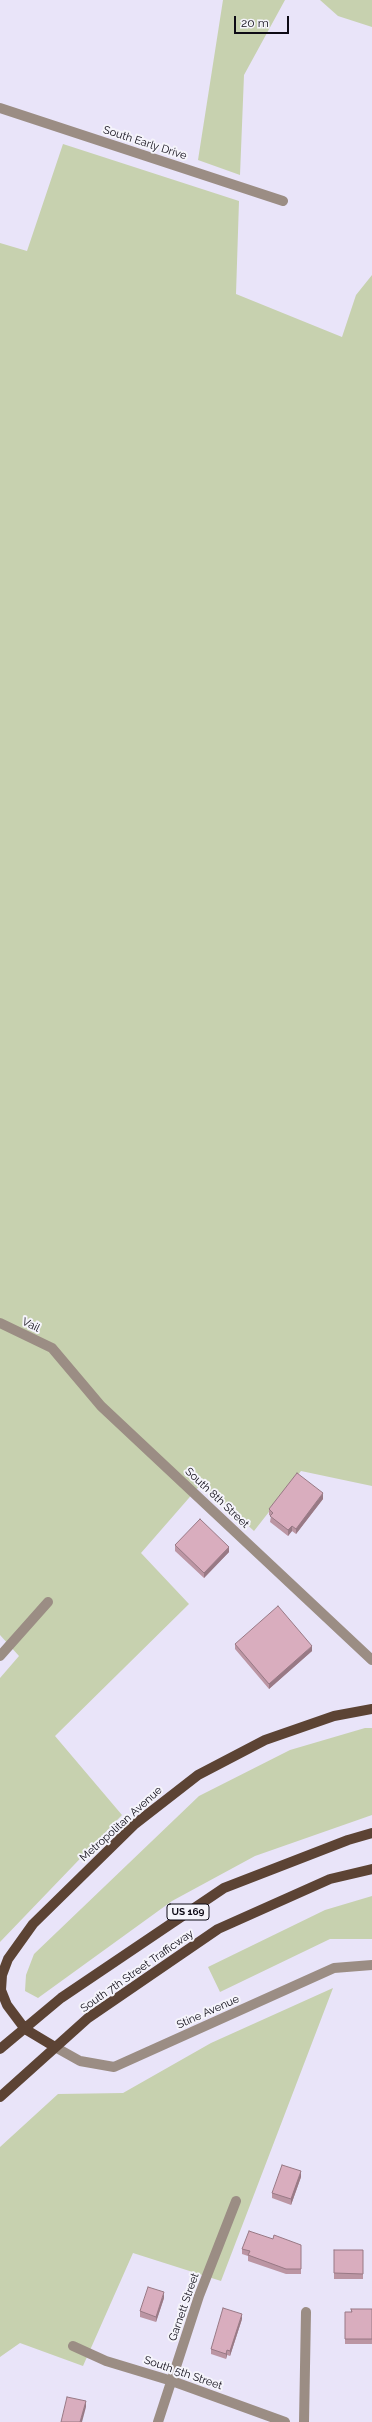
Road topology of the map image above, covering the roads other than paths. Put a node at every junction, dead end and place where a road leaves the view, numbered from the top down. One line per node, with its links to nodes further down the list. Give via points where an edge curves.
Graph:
1 (0, 108): 2 (street, South Early Drive)
2 (283, 201)
3 (0, 1322): 4 (street, Vail)
4 (52, 1348): 7 (street, South 8th Street, via 101,1406)
5 (48, 1602): 6 (street)
6 (0, 1656)
7 (372, 1660)
8 (372, 1709): 12 (main road, Metropolitan Avenue, via 304,1725 252,1746 198,1775 135,1824 33,1924 8,1959 2,1975 1,1990 7,2005)
9 (372, 1833): 12 (main road, South 7th Street Trafficway / US 169, via 224,1888 61,1998)
10 (372, 1869): 13 (main road, South 7th Street Trafficway / US 169, via 330,1879 218,1929 88,2018)
11 (372, 1965): 13 (street, Stine Avenue, via 334,1968 114,2067 80,2060)
12 (25, 2029): 13 (main road); 14 (main road, South 7th Street Trafficway / US 169)
13 (55, 2046): 15 (main road, South 7th Street Trafficway / US 169)
14 (0, 2049)
15 (0, 2097)
16 (236, 2201): 19 (street, Garnett Street, via 199,2296)
17 (306, 2312): 22 (street)
18 (73, 2346): 19 (street, South 5th Street, via 106,2361)
19 (172, 2381): 20 (street, Garnett Street); 21 (street, South 5th Street)
20 (158, 2422)
21 (285, 2422)
22 (304, 2422)

